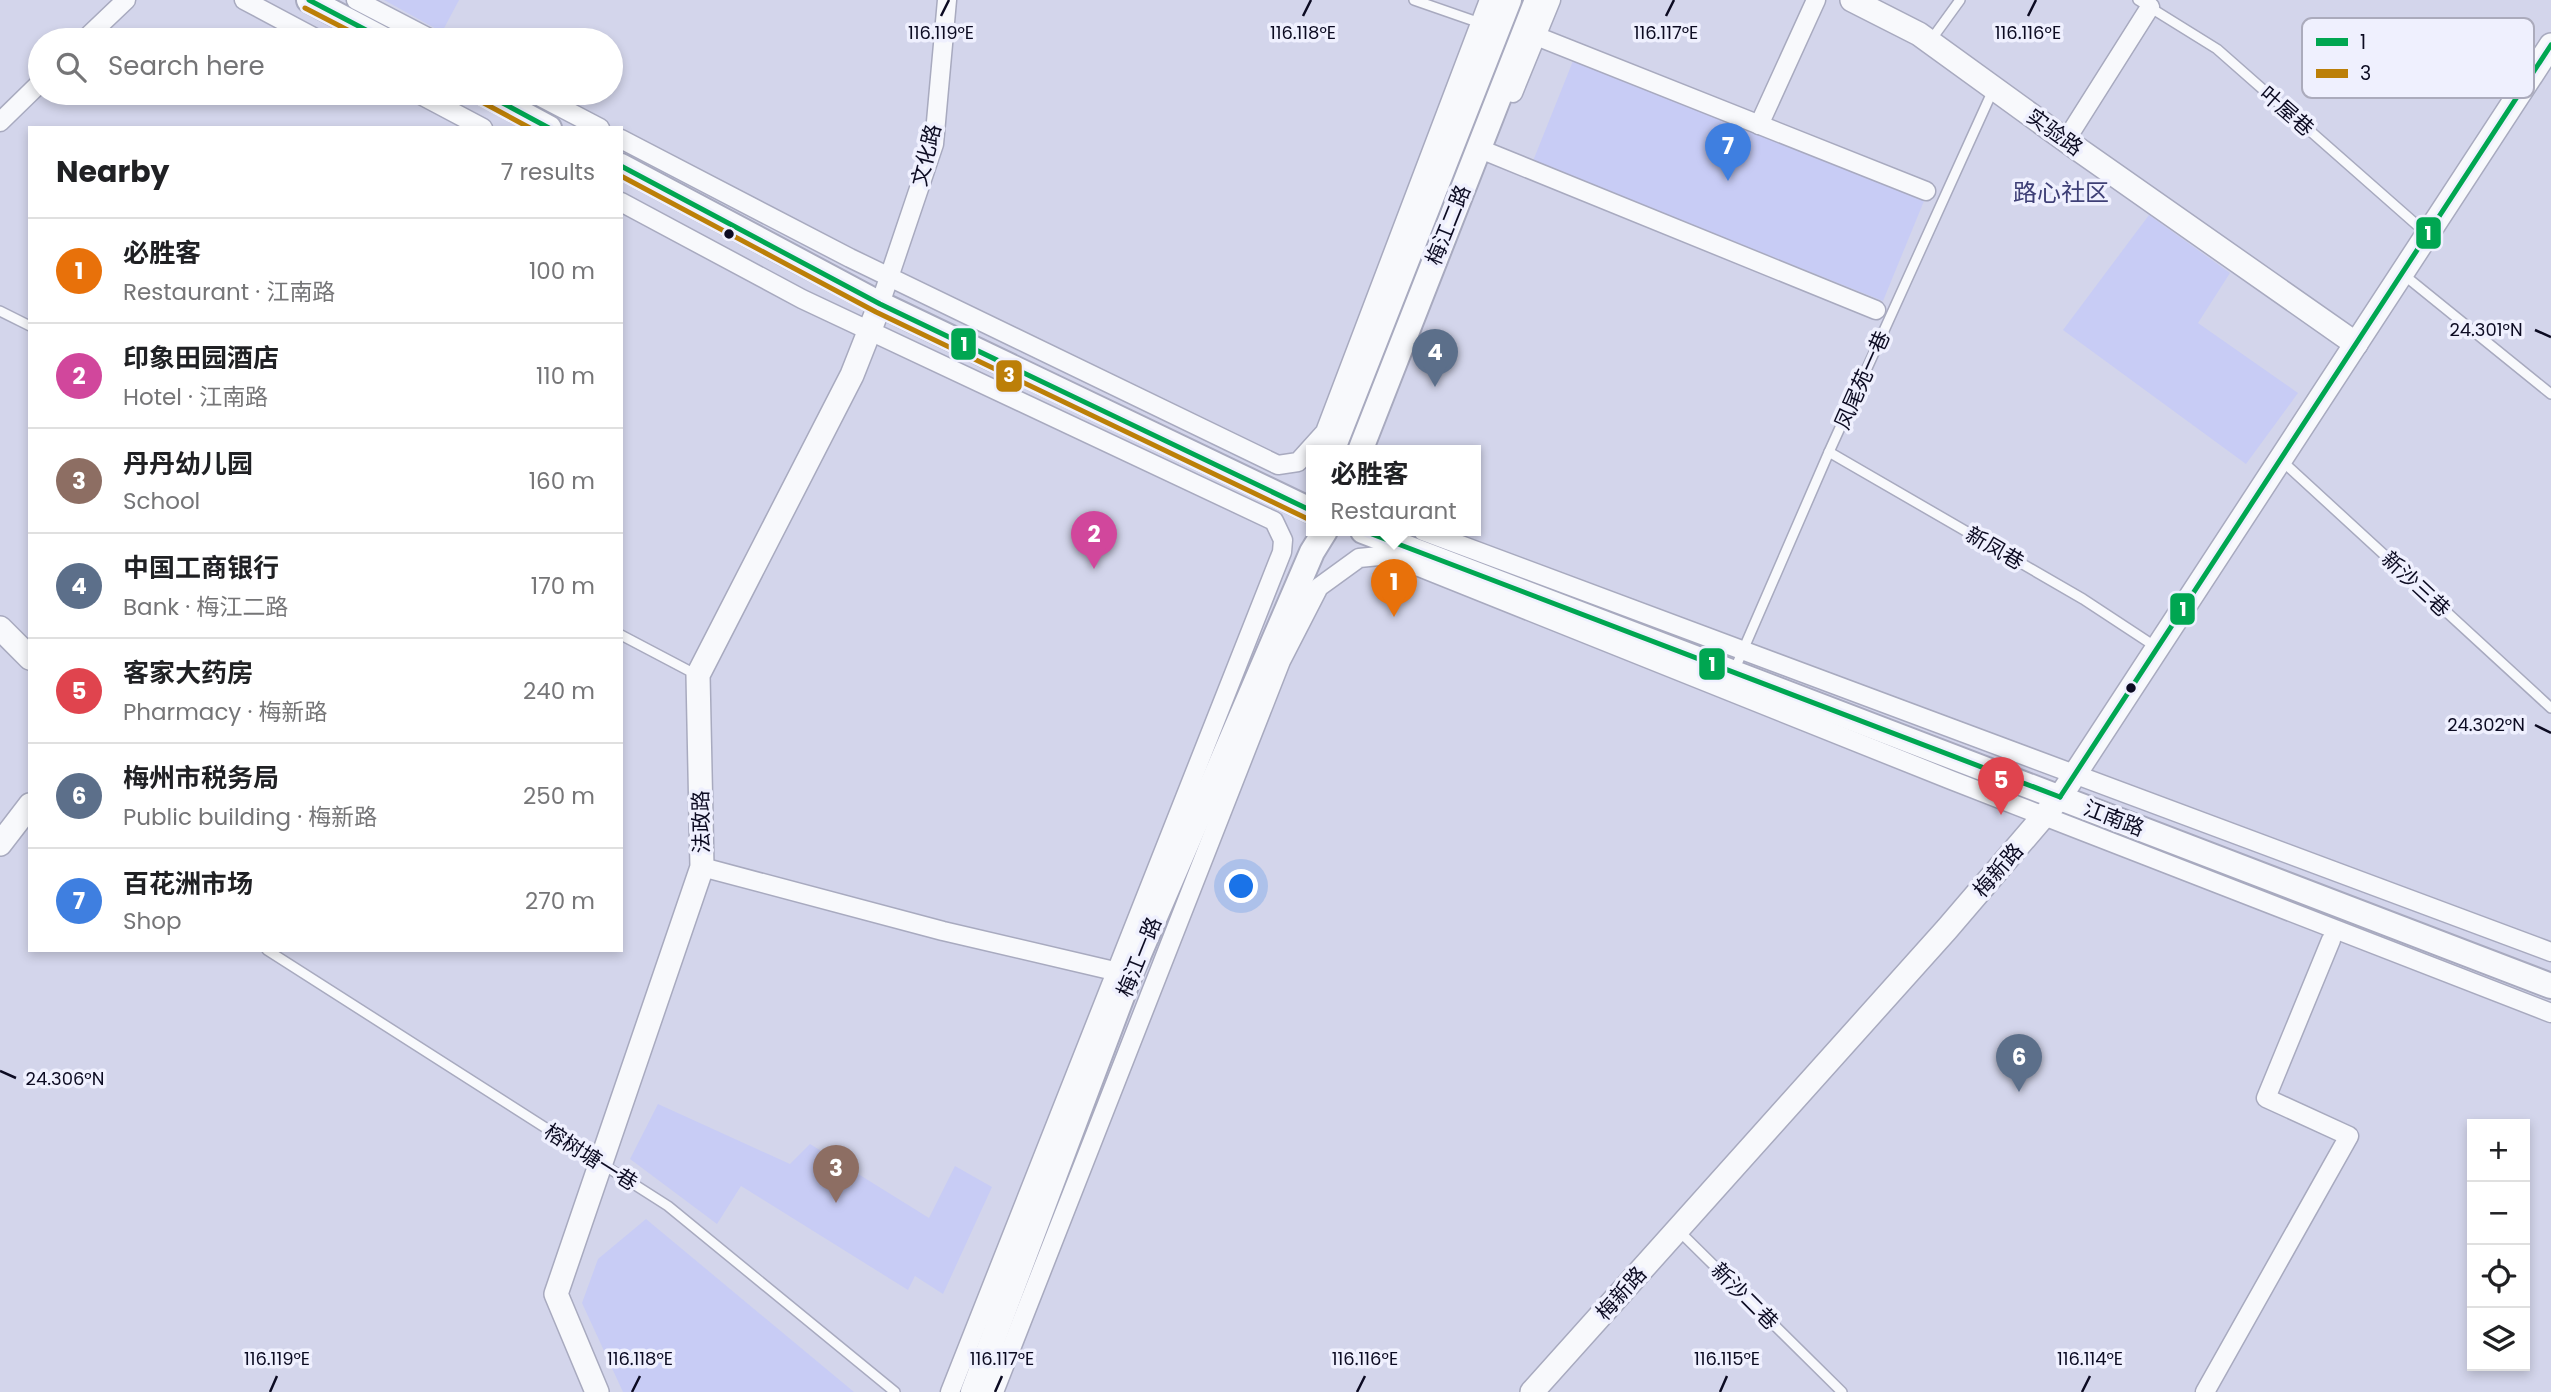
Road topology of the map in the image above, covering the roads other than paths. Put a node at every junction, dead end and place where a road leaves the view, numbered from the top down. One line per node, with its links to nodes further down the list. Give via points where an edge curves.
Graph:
1 (126, 0): 16 (street)
2 (244, 0): 17 (street)
3 (309, 0): 18 (main road)
4 (356, 0): 19 (street)
5 (947, 0): 43 (street, 文化路, via 934,144)
6 (1414, 0): 15 (lane)
7 (1489, 0): 15 (street)
8 (1509, 0): 15 (main road, 梅江二路)
9 (1537, 0): 53 (main road, 梅江二路)
10 (1551, 0): 54 (street)
11 (1816, 0): 31 (street)
12 (1852, 0): 21 (street, 实验路)
13 (1960, 0): 21 (lane)
14 (2144, 4): 36 (street); 41 (lane, 叶屋巷, via 2217,49)
15 (1489, 27): 51 (street, via 1325,432); 52 (main road, 梅江二路)
16 (97, 28)
17 (296, 28)
18 (362, 28)
19 (410, 28)
20 (1531, 34): 31 (street)
21 (1930, 42): 24 (street, 实验路)
22 (2551, 45): 23 (street, 梅新路)
23 (2534, 71)
24 (1994, 88): 36 (street, 实验路); 55 (lane, 凤尾苑一巷)
25 (28, 95): 30 (street)
26 (2516, 98): 41 (street, 梅新路)
27 (440, 105): 32 (street)
28 (506, 105): 33 (main road)
29 (556, 105): 34 (street)
30 (0, 122)
31 (1759, 125): 39 (street)
32 (479, 126)
33 (545, 126)
34 (596, 126)
35 (623, 140): 43 (street)
36 (2066, 140): 49 (street, 实验路)
37 (1485, 151): 45 (street)
38 (623, 167): 44 (main road)
39 (1926, 191)
40 (623, 203): 48 (street)
41 (2427, 235): 42 (street, 梅新路)
42 (2402, 273): 49 (street, 梅新路); 50 (lane)
43 (889, 277): 44 (street, 文化路); 56 (street, via 1278,465 1298,462)
44 (880, 304): 48 (street, 法政路); 58 (main road)
45 (1876, 310)
46 (0, 311): 47 (lane)
47 (28, 326)
48 (869, 330): 67 (street, 法政路, via 852,375); 76 (street, via 1274,521 1279,529 1282,552)
49 (2356, 344): 57 (street, 梅新路)
50 (2551, 394)
51 (1313, 445)
52 (1334, 445)
53 (1362, 445)
54 (1372, 445)
55 (1829, 452): 64 (lane, 新凤巷, via 2083,599); 66 (lane, 凤尾苑一巷)
56 (1306, 453)
57 (2281, 460): 64 (street, 梅新路); 68 (lane, 新沙三巷)
58 (1306, 505)
59 (1322, 536): 76 (main road, 梅江一路)
60 (1376, 536): 66 (main road, 江南路)
61 (1436, 536): 75 (street)
62 (0, 628): 65 (street)
63 (623, 636): 67 (lane)
64 (2158, 648): 69 (street, 梅新路)
65 (28, 656)
66 (1733, 673): 69 (main road, 江南路)
67 (698, 675): 72 (street, 法政路)
68 (2551, 708)
69 (2060, 797): 77 (main road, 江南路); 80 (street, 梅新路)
70 (28, 808): 71 (street)
71 (0, 844)
72 (702, 867): 76 (street); 79 (street, 法政路)
73 (2331, 940): 88 (street, via 2266,1098 2349,1136)
74 (270, 952): 79 (lane, 榕树塘一巷)
75 (2551, 953)
76 (1123, 973): 83 (street); 84 (main road, 梅江一路)
77 (2551, 986)
78 (2551, 1013): 85 (street, via 1389,555 1359,558 1319,587 1281,661)
79 (601, 1164): 81 (street, 法政路, via 555,1294); 82 (lane, 榕树塘一巷, via 668,1206)
80 (1678, 1229): 86 (street, 梅新路); 87 (lane, 新沙二巷)
81 (597, 1392)
82 (895, 1392)
83 (950, 1392)
84 (973, 1392)
85 (994, 1392)
86 (1532, 1392)
87 (1842, 1392)
88 (2205, 1392)

